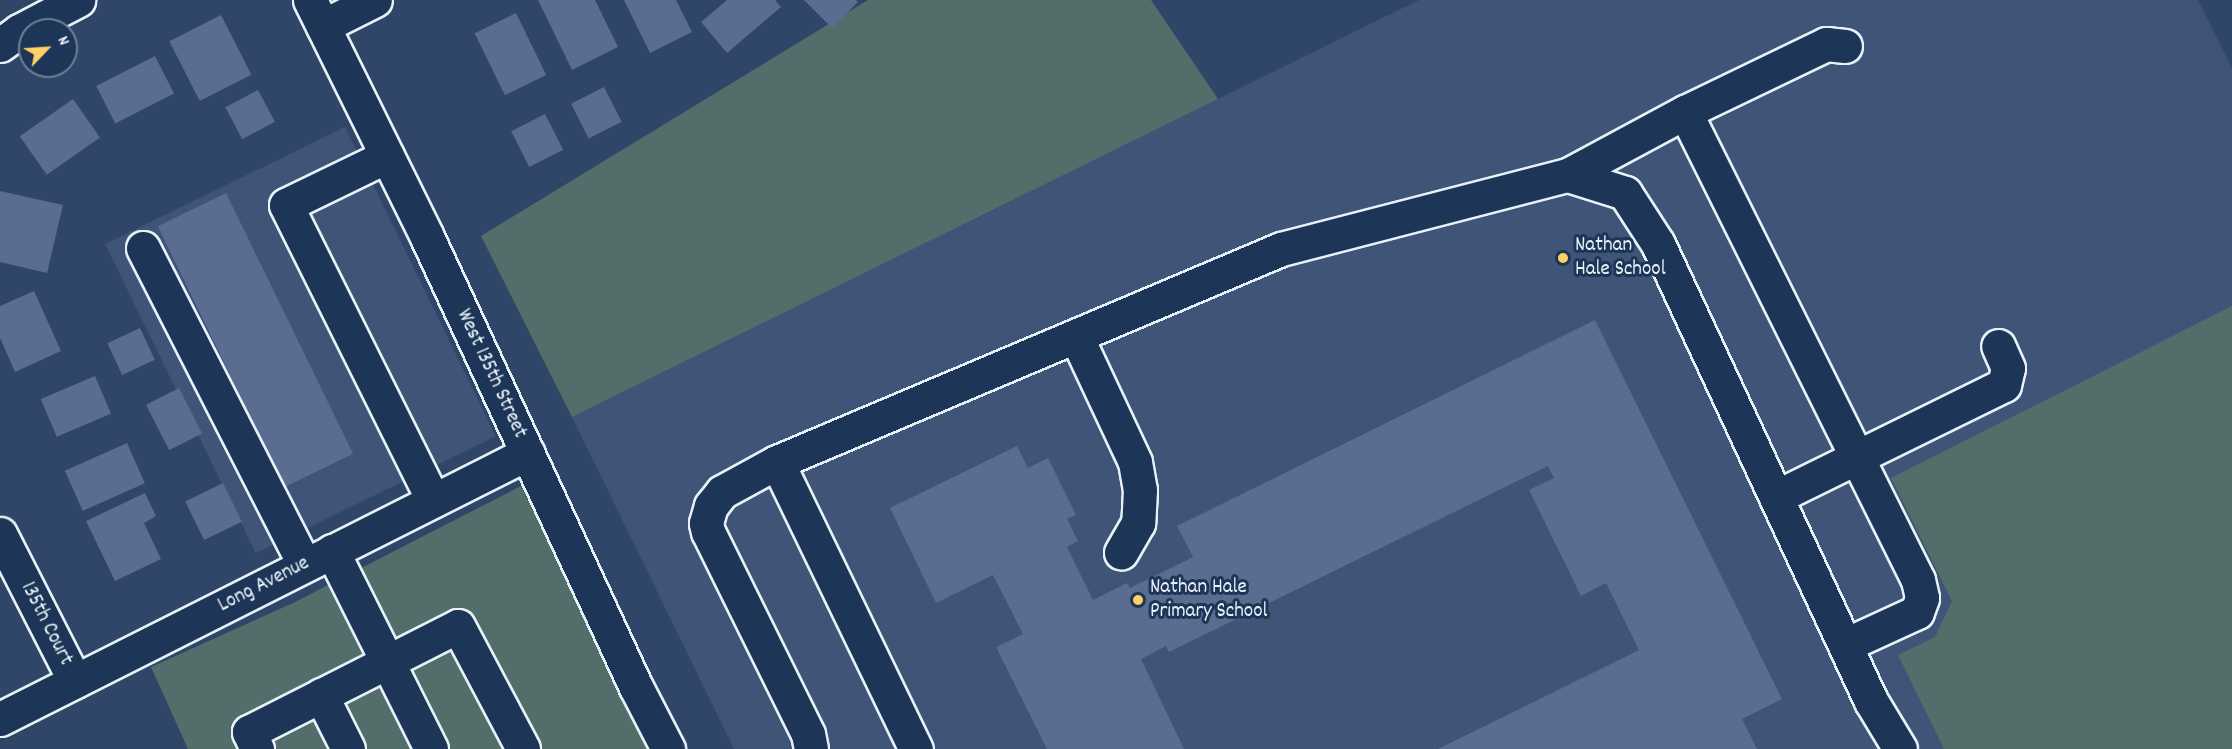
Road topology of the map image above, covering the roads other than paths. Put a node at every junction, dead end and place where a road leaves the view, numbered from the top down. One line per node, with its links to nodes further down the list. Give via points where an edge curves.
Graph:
1 (78, 0): 4 (street)
2 (375, 0): 3 (street)
3 (316, 13): 7 (street, West 135th Street)
4 (0, 45)
5 (1845, 46): 6 (street, via 1826,44)
6 (1685, 112): 8 (street); 13 (street)
7 (387, 156): 12 (street, West 135th Street); 16 (street, via 286,205)
8 (1568, 175): 10 (street, via 1281,249); 15 (street, via 1625,194 1658,244)
9 (143, 248): 19 (street)
10 (1076, 336): 14 (street); 18 (street, via 1134,462 1140,490 1138,523)
11 (1998, 346): 13 (street, via 2008,368 2004,385)
12 (528, 453): 16 (street, Long Avenue); 29 (street, West 135th Street)
13 (1857, 457): 15 (street); 20 (street, via 1918,580 1922,598 1917,612)
14 (777, 462): 30 (street, via 722,492 711,506 706,524 808,734); 31 (street)
15 (1776, 497): 20 (street)
16 (433, 500): 19 (street, Long Avenue)
17 (0, 534): 22 (street, 135th Court)
18 (1121, 552)
19 (318, 558): 21 (street); 22 (street, Long Avenue)
20 (1845, 645): 32 (street, via 1871,701)
21 (387, 662): 23 (street); 27 (street); 28 (street, via 458,626)
22 (75, 681): 24 (street, Long Avenue)
23 (321, 695): 25 (street, via 249,732); 26 (street)
24 (0, 719)
25 (257, 749)
26 (348, 749)
27 (431, 749)
28 (523, 749)
29 (668, 749)
30 (811, 749)
31 (916, 749)
32 (1900, 749)

